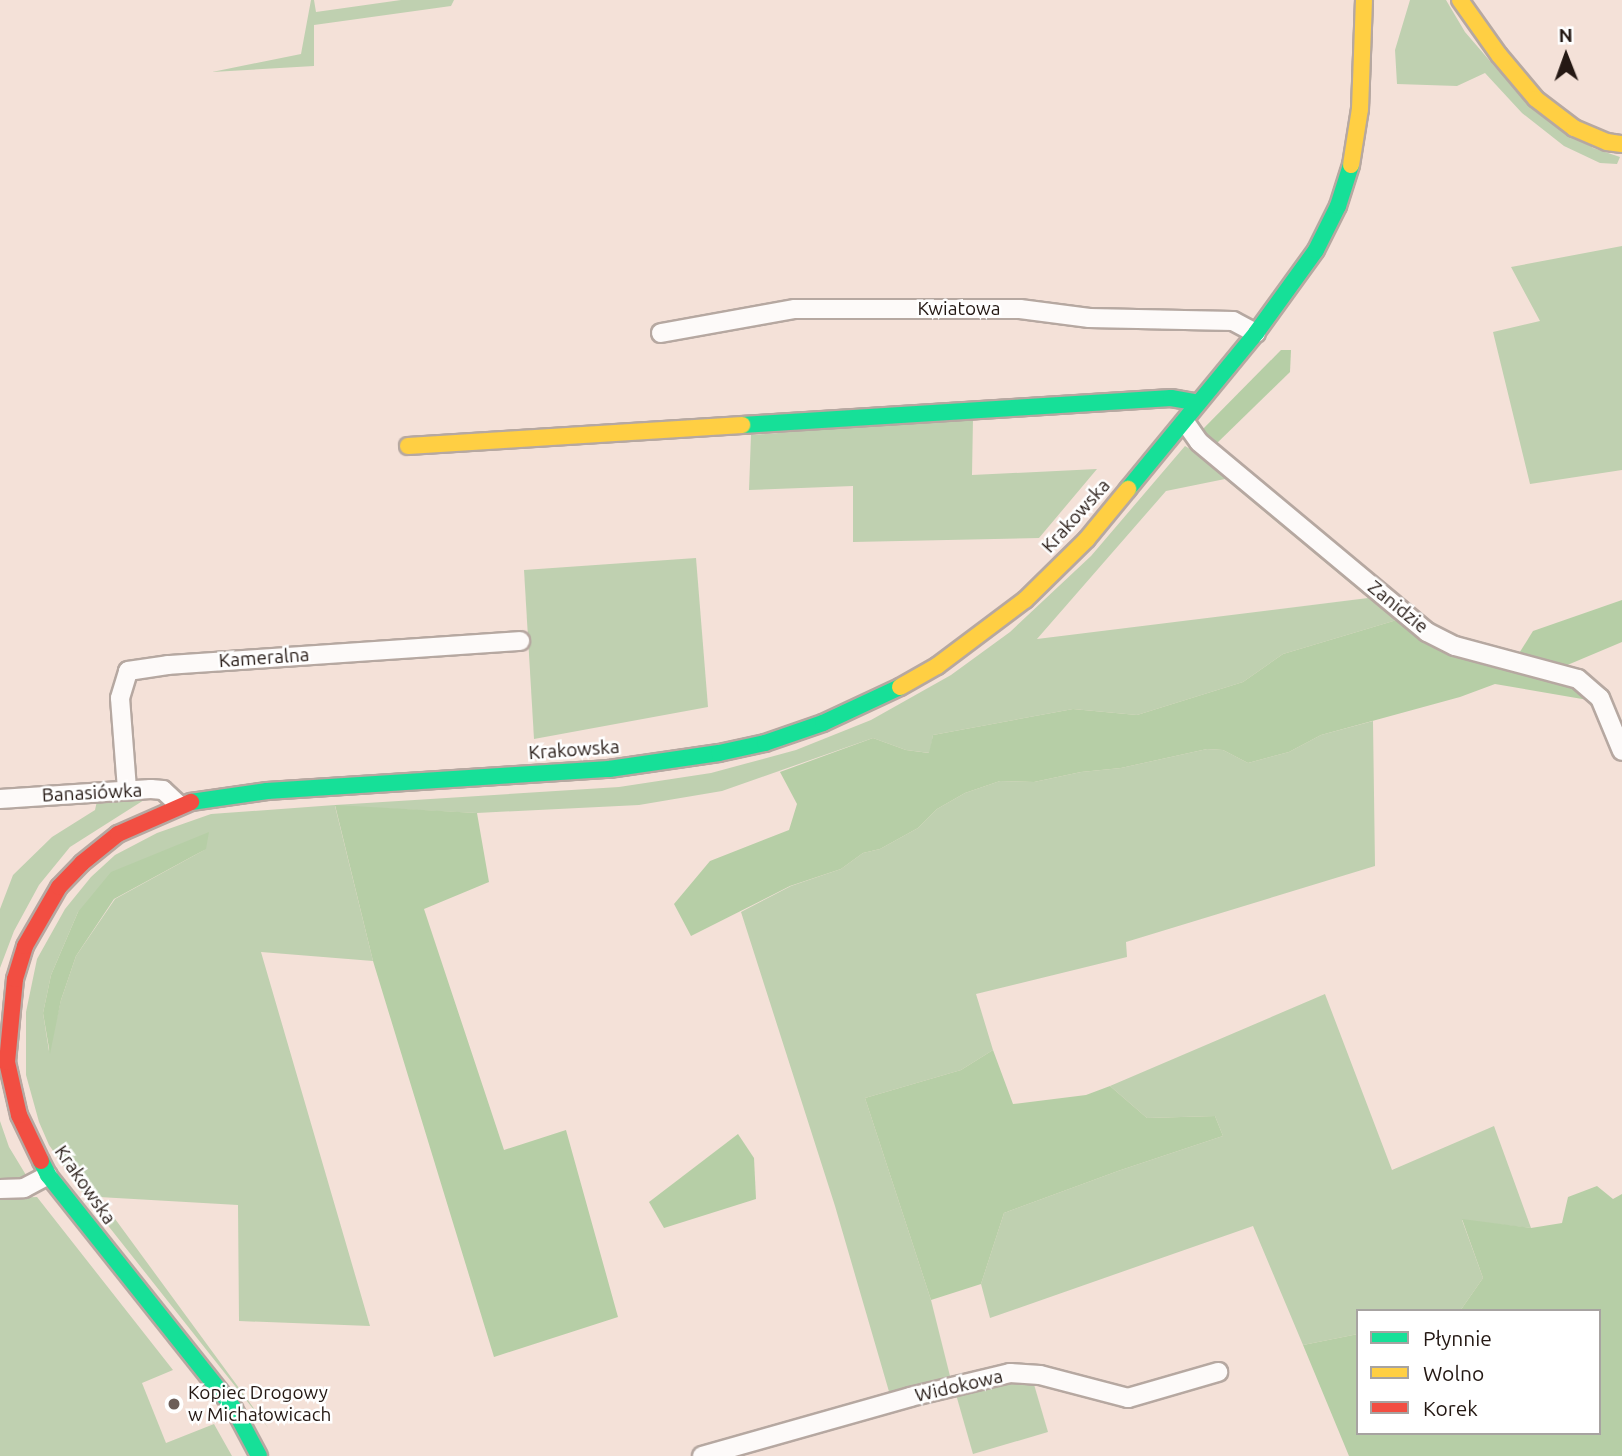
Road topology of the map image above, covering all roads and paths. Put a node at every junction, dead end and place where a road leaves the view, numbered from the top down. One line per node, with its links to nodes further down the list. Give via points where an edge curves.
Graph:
1 (1364, 0): 5 (main road, Krakowska, via 1359,121 1343,192 1316,250)
2 (1460, 0): 3 (main road, via 1536,99 1574,128)
3 (1622, 144)
4 (660, 333): 5 (street, Kwiatowa, via 796,309 1020,309 1089,318 1233,321)
5 (1256, 333): 6 (main road, Krakowska)
6 (1199, 403): 7 (main road, Krakowska); 8 (main road, via 1171,398)
7 (1185, 422): 10 (street, Zanidzie, via 1199,442 1427,632 1454,646 1578,679 1600,698); 13 (main road, Krakowska, via 1087,539 1025,600 937,666 823,723 754,745 648,765 267,791)
8 (408, 446)
9 (520, 640): 11 (street, Kameralna, via 128,671 120,698)
10 (1622, 751)
11 (127, 789): 12 (street, Banasiówka); 13 (street, Banasiówka, via 163,790)
12 (0, 799)
13 (179, 805): 14 (main road, Krakowska, via 118,834 82,863 60,887 25,946 9,1010 7,1062 19,1115)
14 (48, 1175): 15 (street, via 24,1188); 17 (main road, Krakowska, via 234,1409)
15 (0, 1189)
16 (1218, 1372): 18 (street, Widokowa, via 1128,1398 1040,1375 1010,1373)
17 (260, 1456)
18 (702, 1456)

